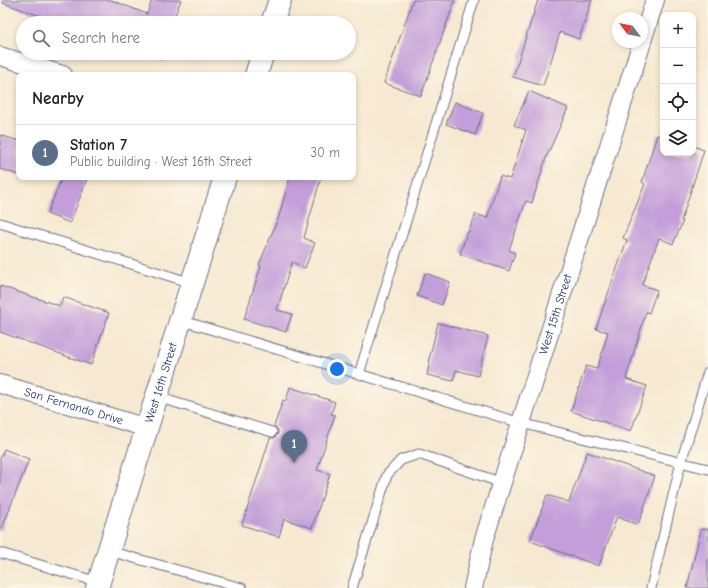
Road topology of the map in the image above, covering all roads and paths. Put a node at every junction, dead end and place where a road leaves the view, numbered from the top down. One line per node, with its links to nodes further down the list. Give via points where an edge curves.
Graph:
1 (280, 0): 4 (main road)
2 (474, 0): 16 (lane)
3 (655, 0): 5 (street, West 15th Street)
4 (274, 16)
5 (648, 23)
6 (640, 48): 19 (street, West 15th Street)
7 (0, 56): 9 (street)
8 (261, 60): 10 (main road)
9 (53, 72)
10 (257, 72)
11 (224, 180): 13 (main road, West 16th Street)
12 (0, 223): 13 (lane)
13 (192, 283): 14 (main road, West 16th Street)
14 (180, 320): 16 (lane); 18 (main road, West 16th Street)
15 (708, 372): 22 (lane)
16 (360, 374): 19 (lane)
17 (0, 384): 20 (street, San Fernando Drive)
18 (157, 397): 20 (main road, West 16th Street); 21 (lane)
19 (521, 423): 22 (lane); 24 (street, West 15th Street)
20 (147, 428): 25 (main road, West 16th Street)
21 (272, 432)
22 (681, 462): 23 (lane); 31 (lane)
23 (708, 469)
24 (502, 483): 29 (lane, via 419,454 401,460 387,475); 30 (street, West 15th Street, via 484,539)
25 (109, 551): 27 (main road, West 16th Street); 28 (lane)
26 (0, 553): 27 (lane)
27 (98, 585)
28 (242, 588)
29 (352, 588)
30 (473, 588)
31 (652, 588)

